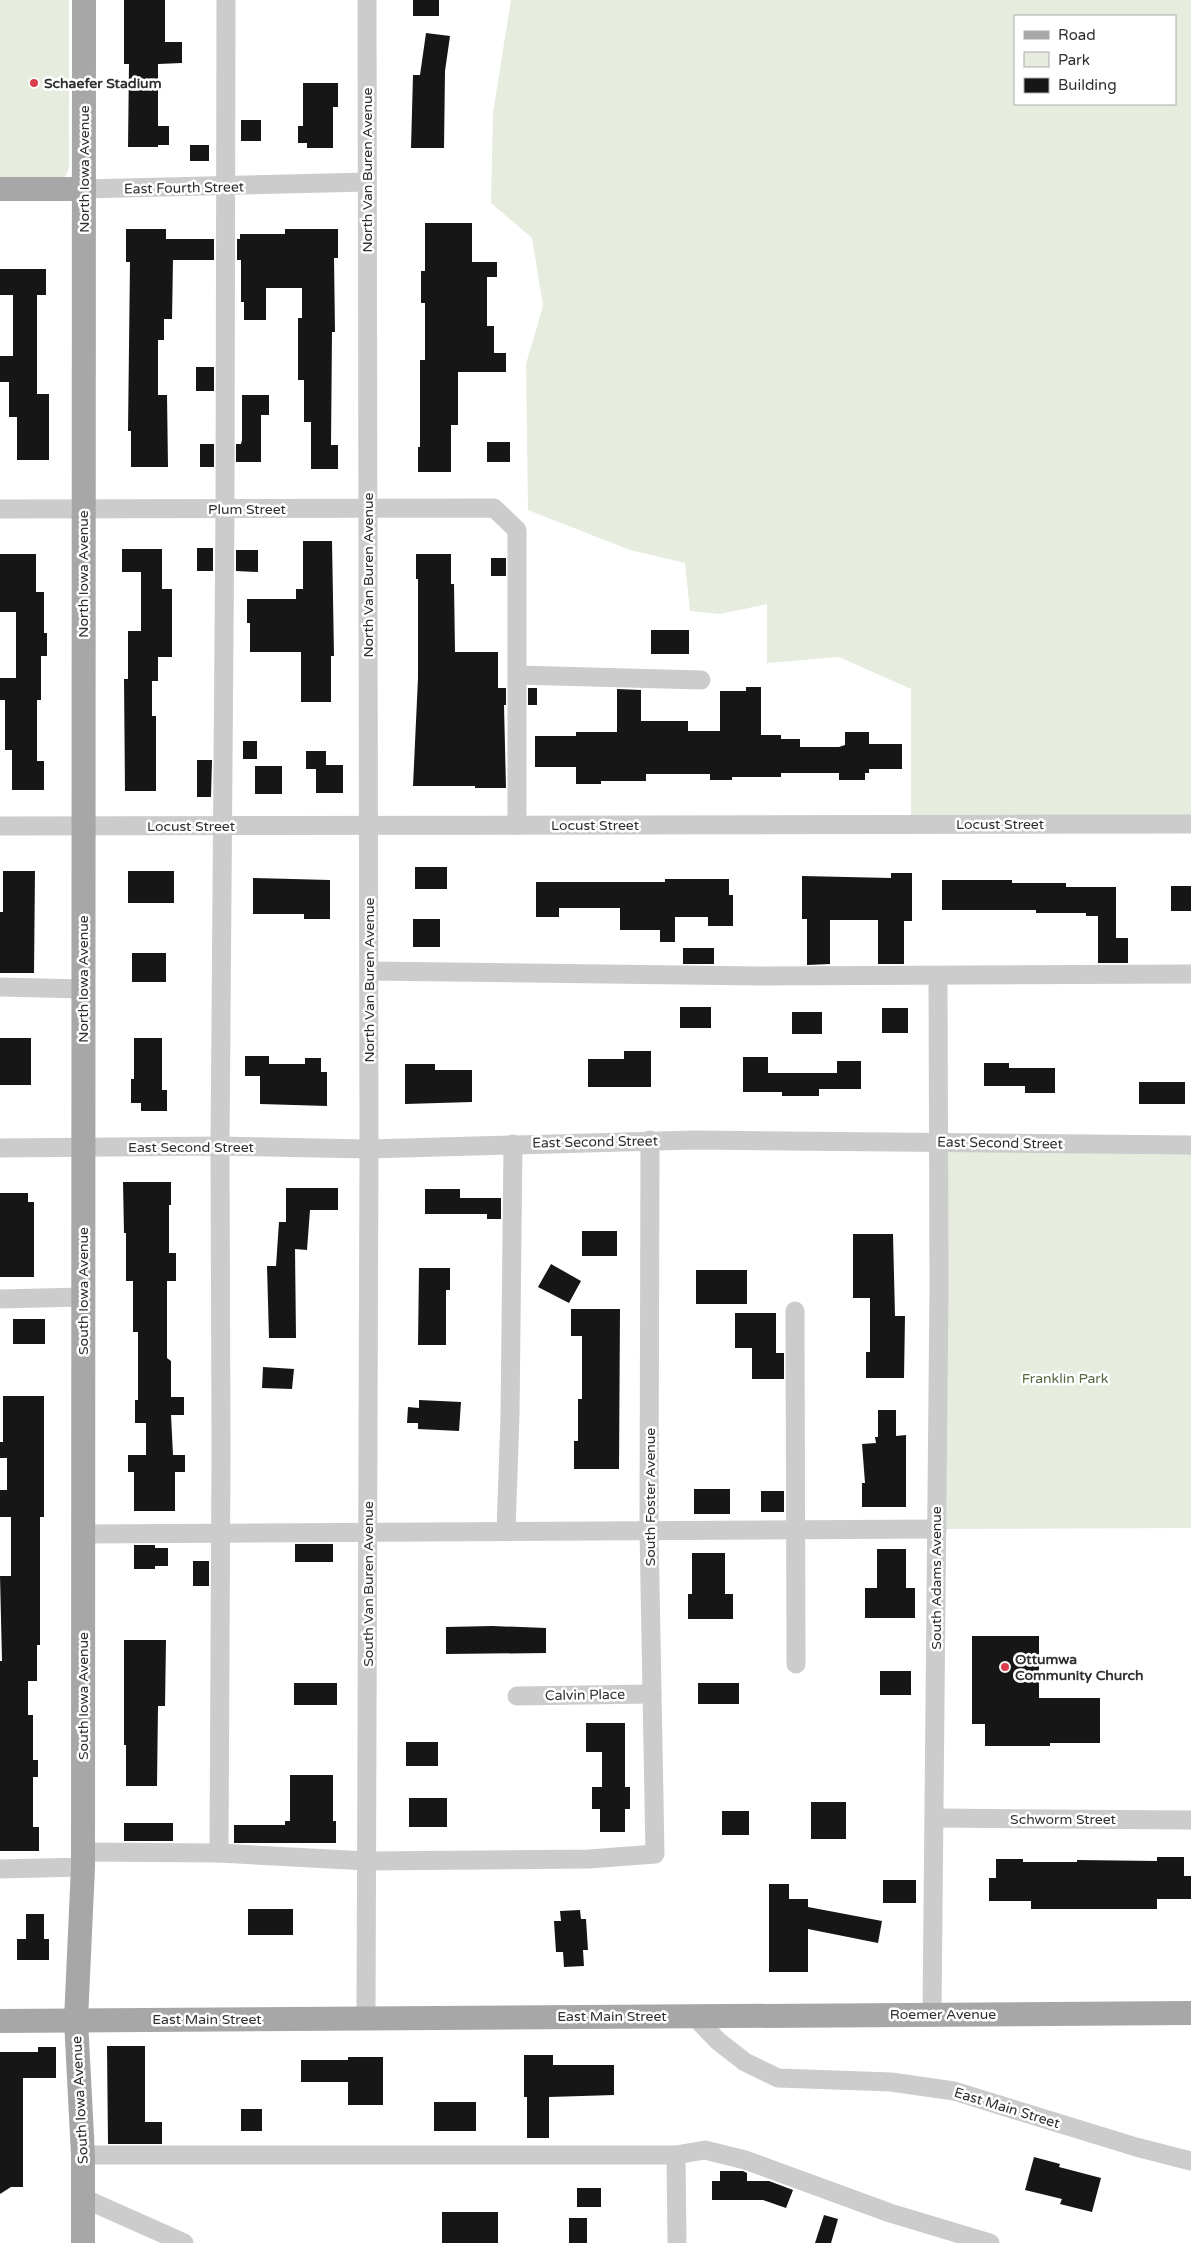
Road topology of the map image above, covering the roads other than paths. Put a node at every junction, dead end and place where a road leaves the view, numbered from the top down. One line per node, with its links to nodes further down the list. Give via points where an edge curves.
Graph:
1 (84, 0): 7 (main road, North Iowa Avenue)
2 (226, 0): 5 (street)
3 (367, 0): 4 (street, North Van Buren Avenue)
4 (367, 182): 5 (street, East Fourth Street); 11 (street, North Van Buren Avenue)
5 (226, 187): 7 (street, East Fourth Street); 10 (street)
6 (0, 189): 7 (main road, East Fourth Street)
7 (84, 189): 9 (main road, North Iowa Avenue)
8 (0, 509): 9 (street, Plum Street)
9 (83, 509): 10 (street, Plum Street); 18 (main road, North Iowa Avenue)
10 (225, 509): 11 (street, Plum Street); 19 (street)
11 (368, 509): 12 (street, Plum Street, via 494,508 517,530); 15 (street, North Van Buren Avenue)
12 (517, 675): 13 (street); 16 (street)
13 (701, 680)
14 (1191, 824): 16 (street, Locust Street)
15 (368, 825): 16 (street, Locust Street); 19 (street, Locust Street); 20 (street, North Van Buren Avenue)
16 (517, 825)
17 (0, 826): 18 (street, Locust Street)
18 (83, 826): 19 (street, Locust Street); 24 (main road, North Iowa Avenue)
19 (223, 826): 29 (street)
20 (369, 972): 22 (street); 32 (street, North Van Buren Avenue)
21 (1191, 974): 22 (street)
22 (938, 976): 26 (street, South Adams Avenue)
23 (0, 987): 24 (street)
24 (83, 989): 31 (main road, North Iowa Avenue)
25 (650, 1140): 26 (street, East Second Street); 27 (street, East Second Street); 37 (street, South Foster Avenue)
26 (938, 1142): 28 (street, East Second Street); 36 (street, South Adams Avenue)
27 (513, 1144): 32 (street, East Second Street); 39 (street)
28 (1191, 1145)
29 (220, 1146): 31 (street, East Second Street); 32 (street, East Second Street); 41 (street)
30 (0, 1148): 31 (street, East Second Street)
31 (83, 1148): 33 (main road, South Iowa Avenue)
32 (369, 1149): 40 (street, South Van Buren Avenue)
33 (83, 1297): 34 (street); 42 (main road, South Iowa Avenue)
34 (0, 1298)
35 (795, 1311): 38 (street)
36 (937, 1528): 38 (street); 46 (street, South Adams Avenue)
37 (649, 1530): 38 (street); 39 (street); 44 (street, South Foster Avenue)
38 (796, 1530): 43 (street)
39 (506, 1531): 40 (street)
40 (368, 1532): 41 (street); 50 (street, South Van Buren Avenue)
41 (220, 1533): 42 (street); 48 (street)
42 (83, 1534): 49 (main road, South Iowa Avenue)
43 (796, 1664)
44 (652, 1694): 45 (street, Calvin Place); 50 (street, South Foster Avenue, via 655,1854 589,1859)
45 (517, 1696)
46 (935, 1818): 47 (street, Schworm Street); 53 (street, South Adams Avenue)
47 (1191, 1820)
48 (219, 1853): 49 (street); 50 (street)
49 (83, 1859): 51 (street); 56 (main road, South Iowa Avenue)
50 (367, 1862): 55 (street, South Van Buren Avenue)
51 (0, 1869)
52 (1191, 2013): 53 (main road, Roemer Avenue)
53 (932, 2014): 54 (main road, Roemer Avenue)
54 (694, 2016): 55 (main road, East Main Street); 60 (street, East Main Street, via 745,2062 778,2078 891,2082 954,2091)
55 (366, 2018): 56 (main road, East Main Street)
56 (76, 2020): 57 (main road, East Main Street); 58 (main road, South Iowa Avenue)
57 (0, 2021)
58 (83, 2155): 59 (street); 61 (main road, South Iowa Avenue)
59 (676, 2155): 64 (street); 65 (street, via 705,2150 746,2160 890,2213)
60 (1191, 2161)
61 (83, 2198): 62 (main road, South Iowa Avenue); 63 (street)
62 (83, 2243)
63 (184, 2243)
64 (677, 2243)
65 (990, 2243)

